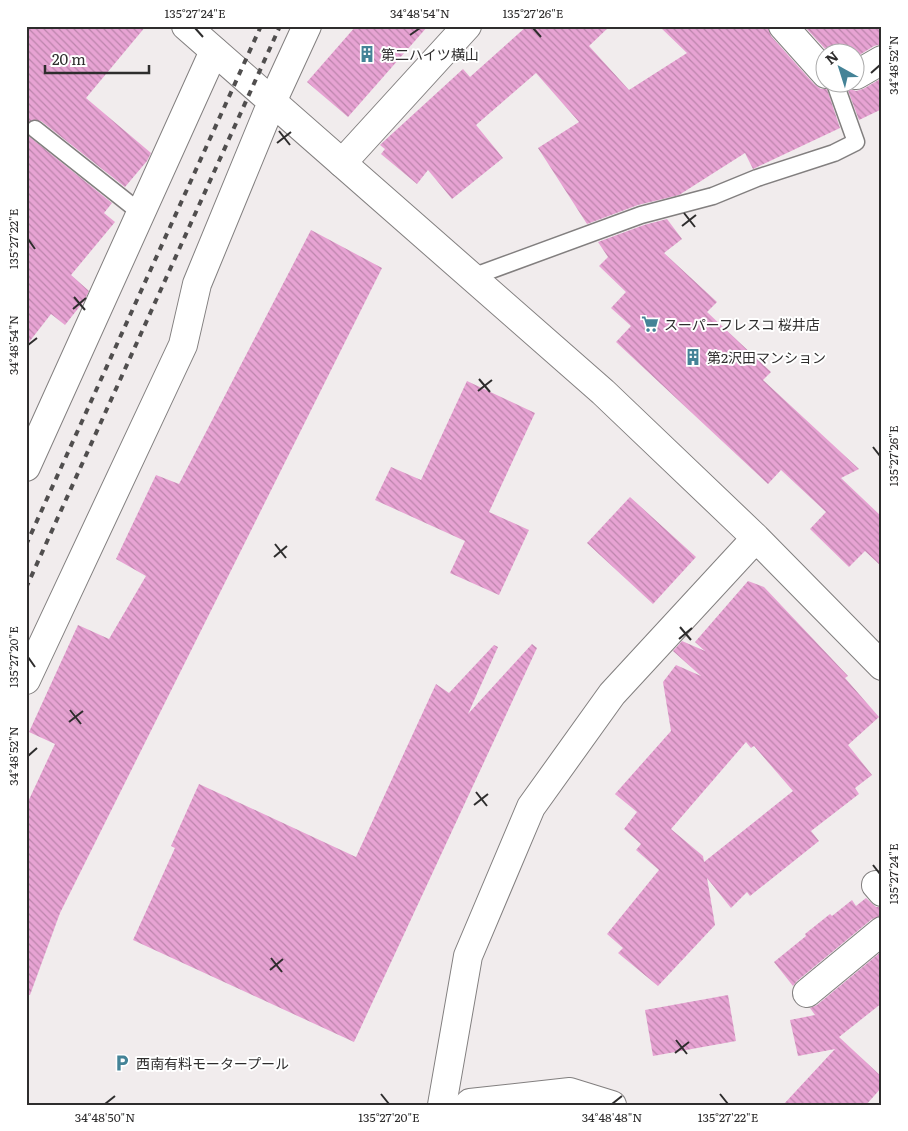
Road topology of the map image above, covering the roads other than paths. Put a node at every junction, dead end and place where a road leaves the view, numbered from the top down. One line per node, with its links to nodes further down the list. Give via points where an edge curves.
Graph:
1 (186, 26): 5 (street)
2 (307, 26): 10 (street)
3 (467, 26): 12 (street)
4 (783, 26): 6 (street)
5 (214, 51): 10 (street); 13 (street)
6 (816, 58)
7 (882, 60): 8 (street)
8 (866, 67)
9 (841, 92): 14 (lane, via 856,142 834,153 713,196 641,215)
10 (272, 102): 12 (street); 18 (street, via 197,284 183,345)
11 (35, 129): 13 (lane)
12 (342, 163): 14 (street)
13 (141, 212): 15 (street)
14 (472, 277): 16 (street, via 603,392)
15 (26, 467)
16 (756, 538): 17 (street); 21 (street, via 612,694 531,807 468,956)
17 (882, 666)
18 (26, 680)
19 (882, 931): 20 (street)
20 (807, 992)
21 (442, 1105)
22 (468, 1105): 23 (street, via 570,1092)
23 (612, 1105)

